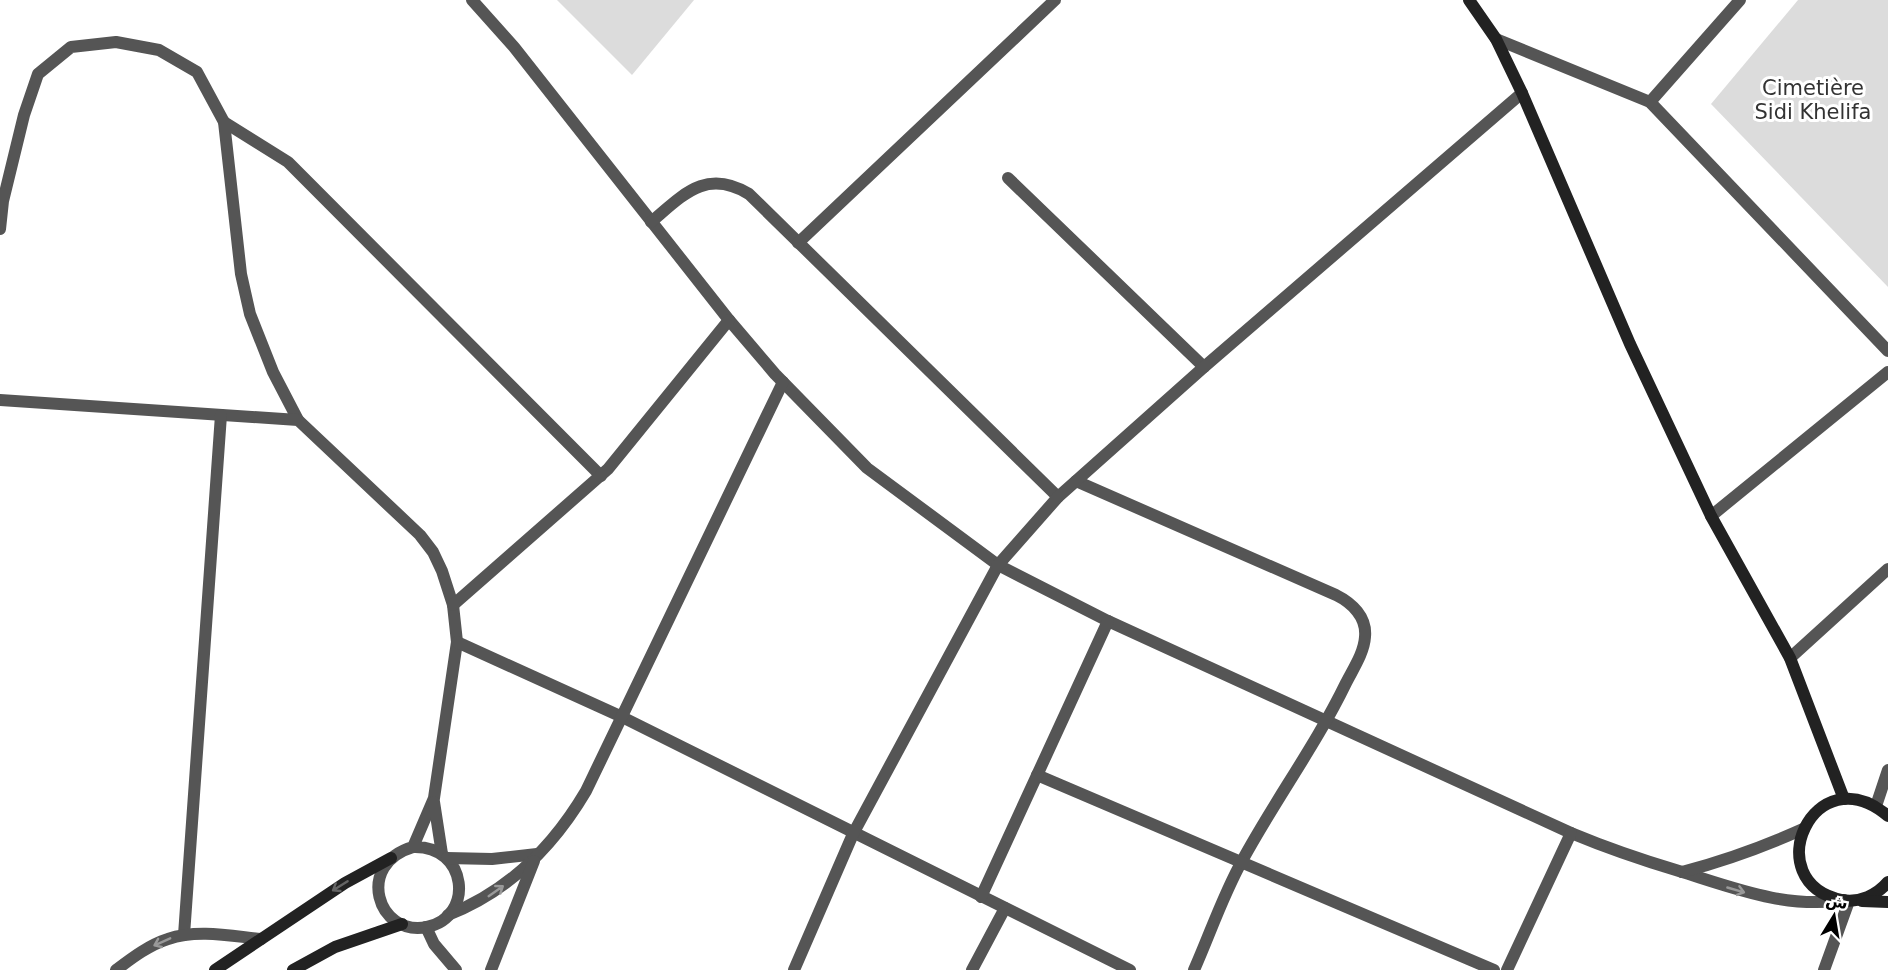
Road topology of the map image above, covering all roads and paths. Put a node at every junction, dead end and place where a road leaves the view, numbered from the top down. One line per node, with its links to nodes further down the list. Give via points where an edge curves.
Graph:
1 (472, 0): 11 (street, via 514,47)
2 (1055, 0): 13 (street)
3 (1469, 0): 5 (street)
4 (1740, 0): 7 (street)
5 (1496, 39): 6 (street); 7 (street)
6 (1522, 93): 16 (street); 25 (street, via 1630,344)
7 (1650, 102): 15 (street)
8 (224, 122): 10 (street, via 197,72 159,50 116,42 71,46 38,74); 21 (street, via 241,274 250,314); 22 (street, via 288,162)
9 (1008, 178): 16 (street)
10 (2, 201): 12 (street)
11 (651, 222): 13 (street, via 692,189 721,183 749,194); 14 (street)
12 (0, 229)
13 (798, 243): 24 (street)
14 (729, 320): 18 (street); 22 (street)
15 (1888, 351)
16 (1204, 367): 23 (street)
17 (1888, 372): 25 (street)
18 (783, 382): 26 (street, via 867,468); 32 (street)
19 (0, 400): 20 (street)
20 (221, 415): 21 (street); 57 (street)
21 (298, 420): 28 (street, via 420,535 442,571)
22 (601, 476): 28 (street)
23 (1076, 481): 24 (street); 33 (street, via 1348,601 1363,621 1364,648)
24 (1058, 497): 26 (street)
25 (1711, 516): 31 (street)
26 (998, 565): 29 (street); 41 (street)
27 (1888, 569): 31 (street)
28 (453, 605): 30 (street)
29 (1108, 621): 33 (street); 35 (street)
30 (457, 642): 32 (street); 36 (street)
31 (1790, 658): 37 (street)
32 (620, 716): 41 (street); 44 (street, via 572,815)
33 (1327, 721): 42 (street); 47 (street)
34 (1888, 770): 38 (street)
35 (1037, 775): 47 (street); 50 (street)
36 (434, 798): 43 (street); 45 (street)
37 (1844, 799): 38 (street); 40 (street, via 1813,814)
38 (1876, 806): 39 (street)
39 (1888, 816)
40 (1803, 829): 48 (street, via 1763,848); 51 (street, via 1799,844 1805,875 1829,896)
41 (853, 834): 50 (street); 64 (street)
42 (1571, 834): 48 (street); 69 (street)
43 (413, 847): 45 (street, via 432,849); 46 (street)
44 (537, 854): 45 (street, via 492,859); 54 (street, one-way to 44, via 497,891); 63 (street)
45 (444, 856): 54 (street, via 457,874 459,893)
46 (391, 858): 55 (street, via 383,868 378,894 390,917); 58 (street, one-way to 58, via 345,883)
47 (1241, 862): 67 (street); 68 (street)
48 (1681, 872): 51 (street, one-way to 51, via 1758,896 1811,903)
49 (1888, 882): 51 (street, via 1870,897)
50 (981, 897): 53 (street)
51 (1849, 900): 52 (street); 70 (street)
52 (1888, 902)
53 (1005, 908): 65 (street); 66 (street)
54 (448, 916): 56 (street)
55 (402, 924): 56 (street); 61 (street, via 334,947)
56 (426, 927): 62 (street, via 434,944)
57 (184, 935): 58 (street); 59 (street, one-way to 59, via 137,954)
58 (261, 939): 60 (street)
59 (116, 970)
60 (215, 970)
61 (293, 970)
62 (456, 970)
63 (491, 970)
64 (794, 970)
65 (972, 970)
66 (1130, 970)
67 (1194, 970)
68 (1494, 970)
69 (1507, 970)
70 (1824, 970)

